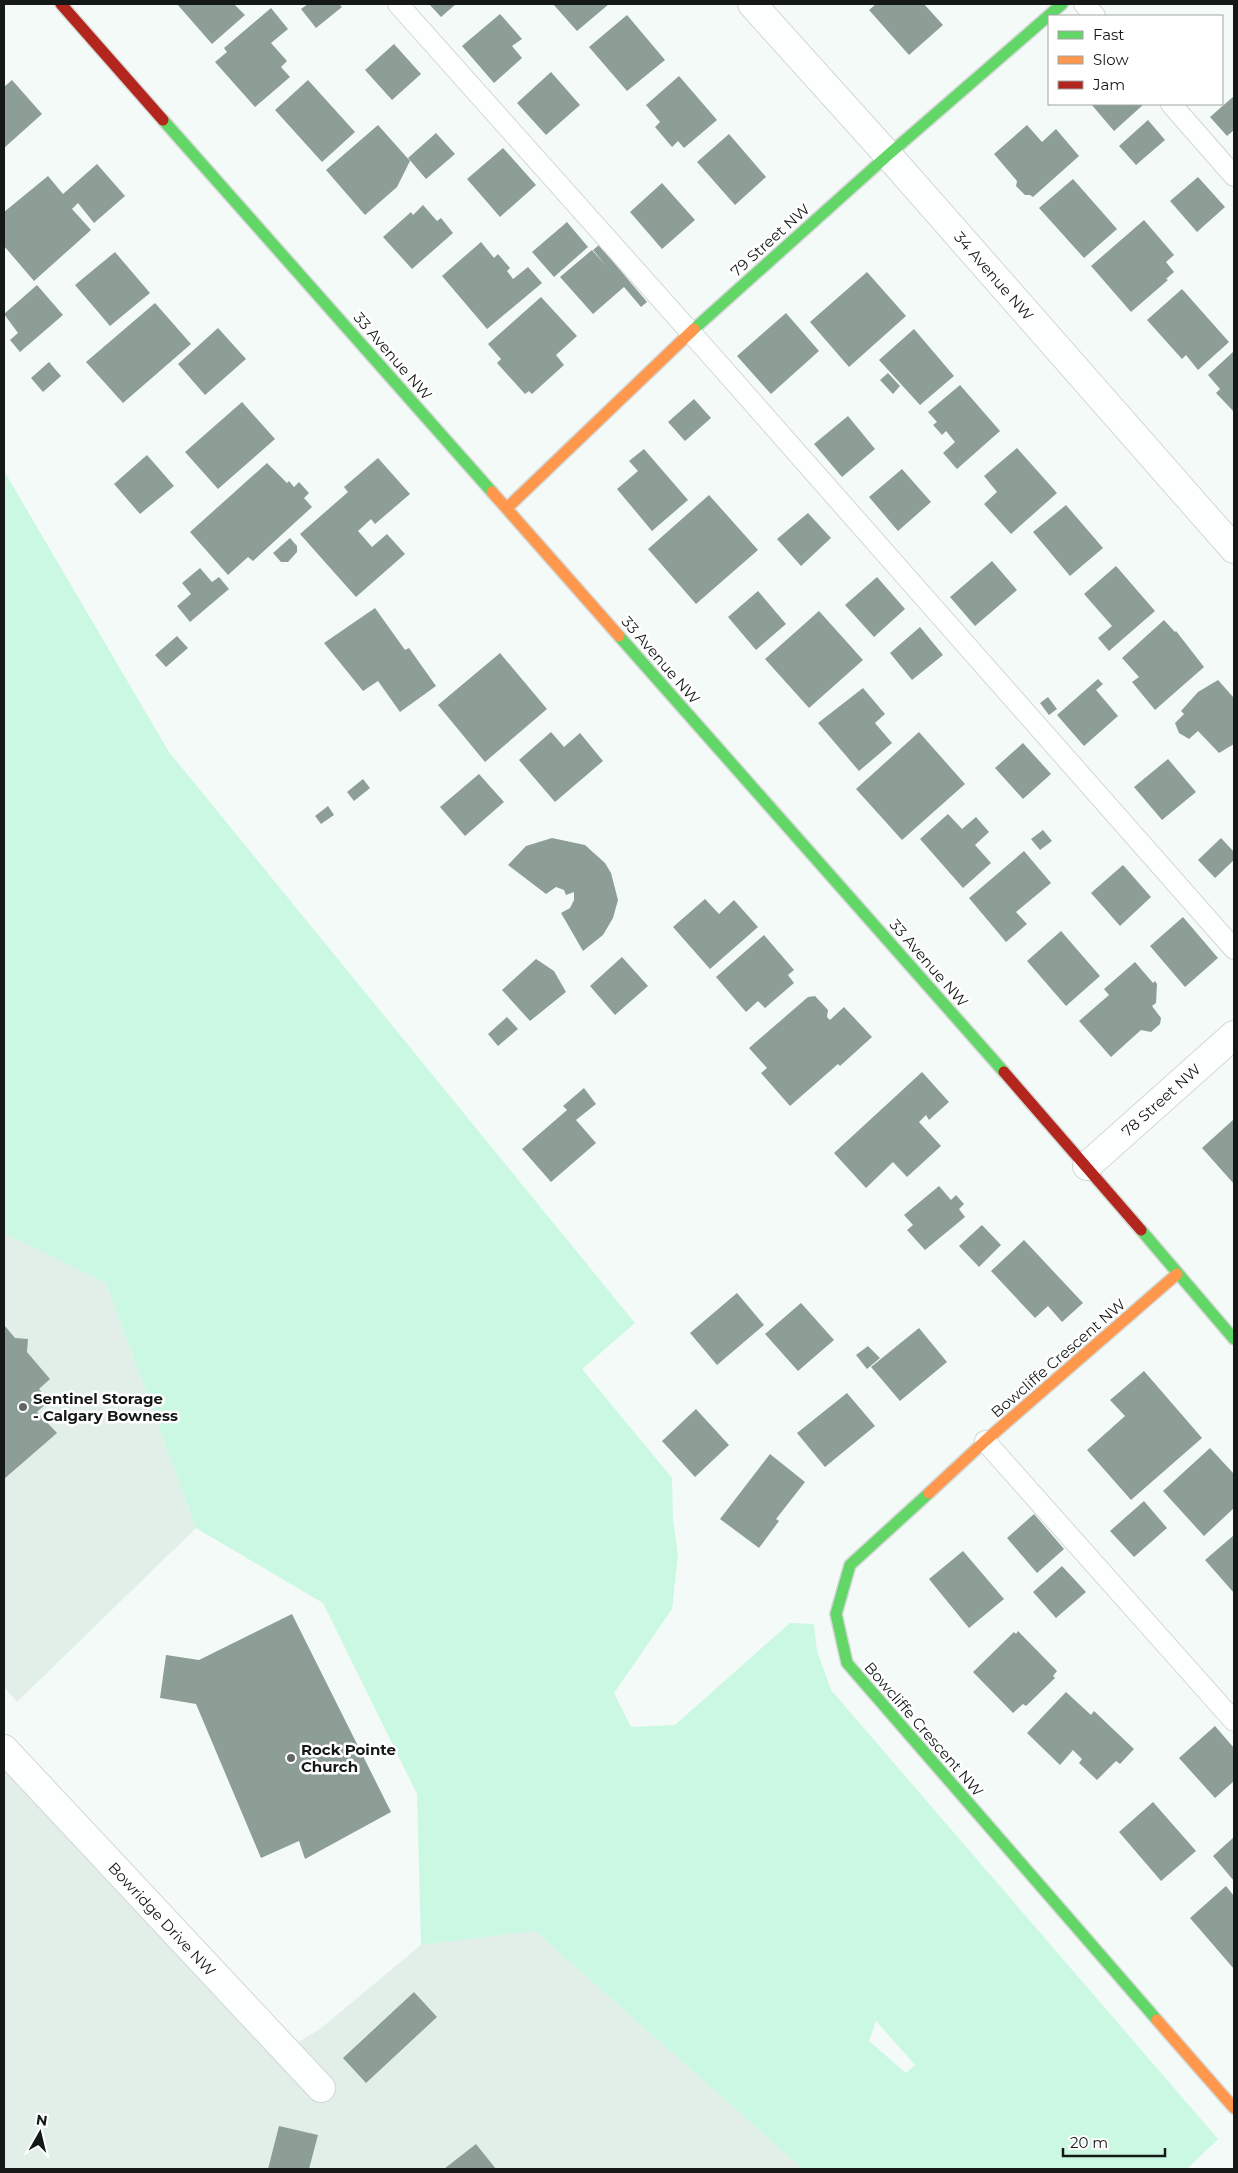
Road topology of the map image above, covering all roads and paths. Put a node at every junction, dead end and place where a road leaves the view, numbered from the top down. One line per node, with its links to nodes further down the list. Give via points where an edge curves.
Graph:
1 (61, 4): 13 (street, 33 Avenue NW)
2 (398, 4): 12 (lane)
3 (752, 4): 10 (street, 34 Avenue NW)
4 (1062, 4): 6 (street, 79 Street NW)
5 (1084, 4): 7 (lane)
6 (1049, 15)
7 (1094, 15)
8 (1048, 16): 10 (street, 79 Street NW)
9 (1172, 105): 11 (lane)
10 (888, 155): 12 (street, 79 Street NW); 14 (street, 34 Avenue NW)
11 (1234, 176)
12 (690, 332): 13 (street, 79 Street NW); 15 (lane)
13 (507, 508): 17 (street, 33 Avenue NW)
14 (1234, 549)
15 (1234, 949)
16 (1234, 1035): 17 (street, 78 Street NW)
17 (1087, 1166): 18 (street, 33 Avenue NW)
18 (1177, 1274): 19 (street, 33 Avenue NW); 20 (street, Bowcliffe Crescent NW)
19 (1234, 1339)
20 (985, 1441): 21 (lane); 24 (street, Bowcliffe Crescent NW, via 850,1565 836,1614 847,1663)
21 (1234, 1722)
22 (4, 1749): 23 (street, Bowridge Drive NW)
23 (321, 2088)
24 (1234, 2108)

